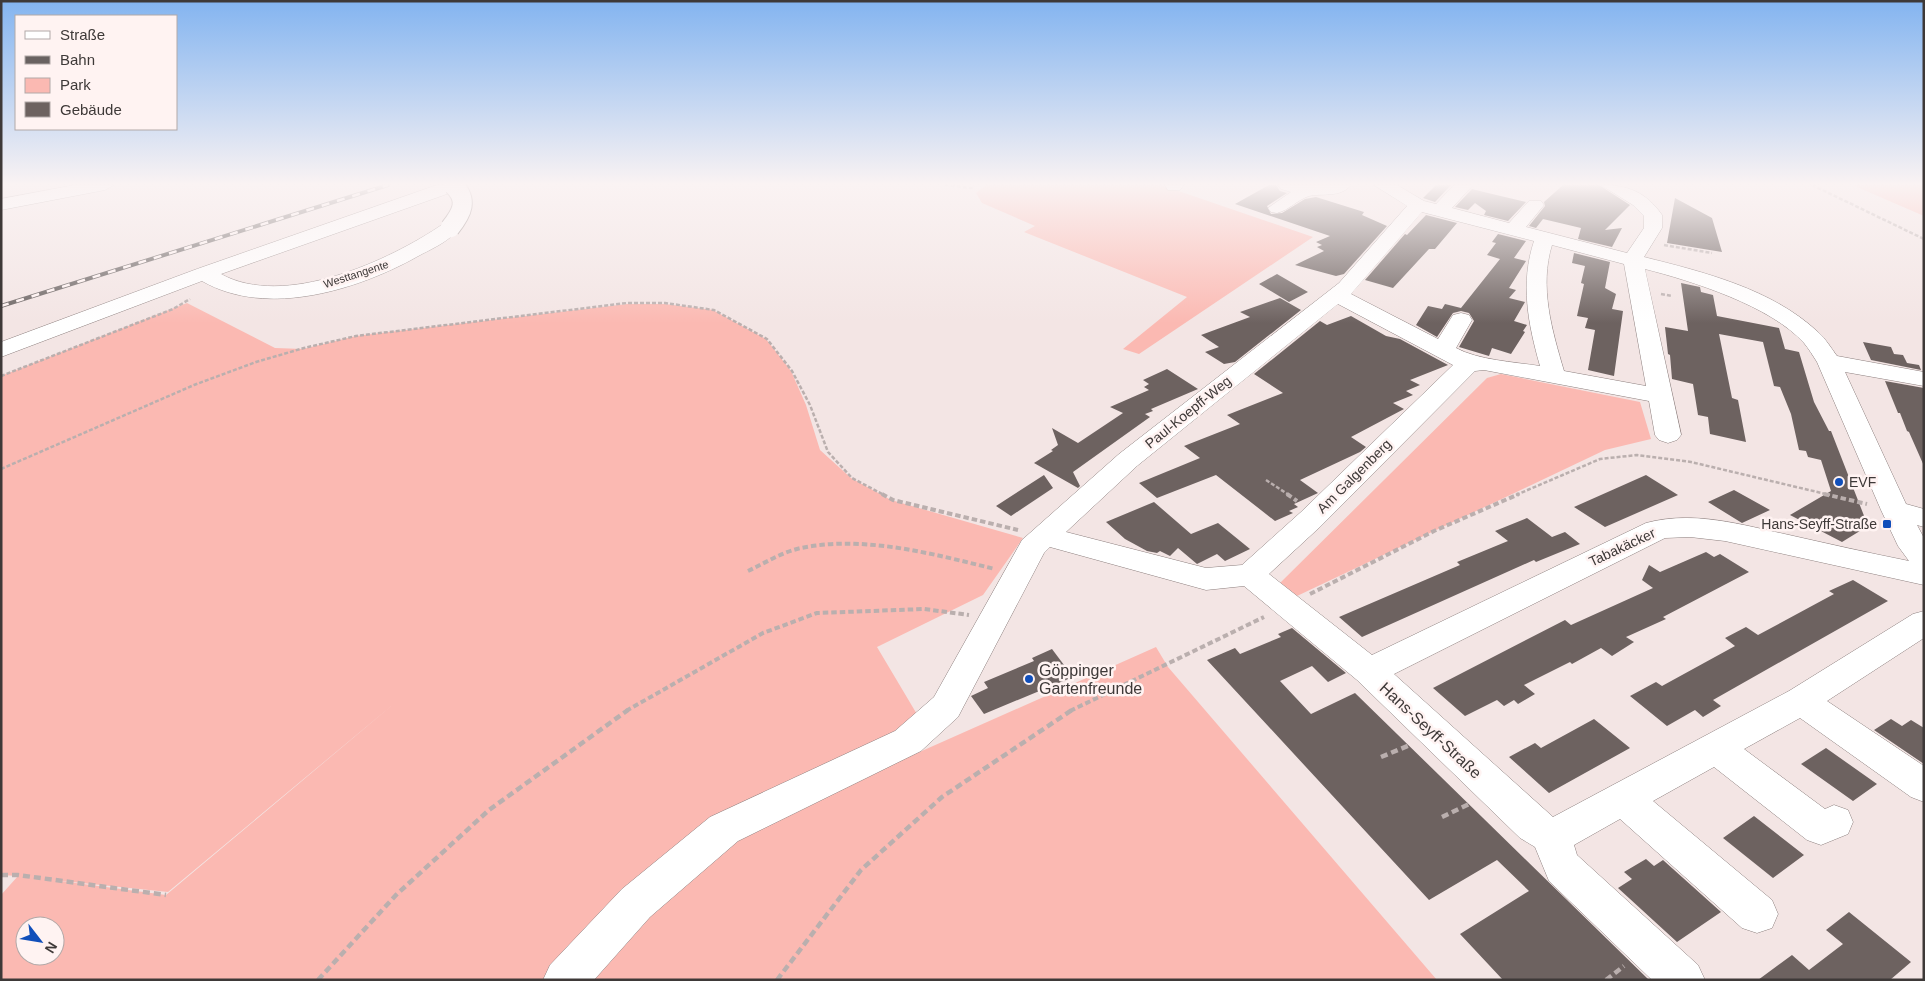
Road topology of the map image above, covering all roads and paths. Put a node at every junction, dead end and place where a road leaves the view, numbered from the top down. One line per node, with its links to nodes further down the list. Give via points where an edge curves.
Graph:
1 (323, 231): 7 (street)
2 (446, 231): 14 (street, Westtangente, bridge, via 403,258 362,274 323,285)
3 (1395, 231): 15 (street, Paul-Koepff-Weg, via 1349,284)
4 (1521, 231): 8 (street)
5 (1651, 231): 12 (street)
6 (1907, 231): 9 (path)
7 (314, 234): 13 (street); 14 (street, via 267,256 247,270 243,279)
8 (1545, 237): 12 (street); 24 (street, via 1537,257 1537,313)
9 (1924, 239)
10 (1664, 244): 11 (path)
11 (1712, 252)
12 (1633, 259): 21 (street, via 1710,281 1770,308 1810,336); 26 (street)
13 (204, 273): 14 (street, Westtangente, via 234,288); 18 (street)
14 (258, 292): 18 (street, via 202,293 165,298)
15 (1335, 294): 20 (street); 33 (street, Paul-Koepff-Weg, via 1128,460)
16 (190, 299): 23 (path, via 173,309)
17 (1461, 320): 20 (street)
18 (65, 326): 19 (street)
19 (1, 350)
20 (1443, 351): 22 (street)
21 (1829, 362): 25 (street); 30 (street)
22 (1468, 364): 24 (street); 31 (street, Am Galgenberg)
23 (1, 376)
24 (1554, 376): 26 (street)
25 (1924, 379)
26 (1659, 396): 27 (street)
27 (1668, 435)
28 (1, 469): 33 (path, via 194,385 304,348 366,334 627,303 665,303 714,310 766,338 810,405 828,452 852,478 893,500)
29 (1266, 480): 31 (path)
30 (1895, 510): 32 (street); 34 (street)
31 (1316, 514): 37 (street, Am Galgenberg)
32 (1924, 518)
33 (1045, 536): 36 (street, Paul-Koepff-Weg, via 1032,547); 37 (street, via 1206,579)
34 (1922, 565): 40 (street, Tabakäcker, via 1695,526 1675,526 1656,530)
35 (748, 571): 36 (path, via 799,549 852,543 918,551)
36 (1017, 574): 38 (street, Paul-Koepff-Weg)
37 (1250, 575): 40 (street, Hans-Seyff-Straße)
38 (992, 619): 50 (path, via 924,609 817,613 764,633 629,709 489,810 396,895); 51 (street, Paul-Koepff-Weg, via 946,707 908,741 724,829 636,904)
39 (1919, 632): 41 (street)
40 (1369, 671): 46 (street, Hans-Seyff-Straße, via 1534,826)
41 (1801, 701): 42 (street); 43 (street)
42 (1716, 748): 44 (street); 45 (street, via 1821,828)
43 (1924, 786)
44 (1625, 800): 46 (street); 49 (street)
45 (1834, 822)
46 (1553, 837): 52 (street, via 1563,868)
47 (1, 876): 48 (path, via 18,875)
48 (166, 895)
49 (1757, 914)
50 (318, 980)
51 (565, 980)
52 (1683, 980)

